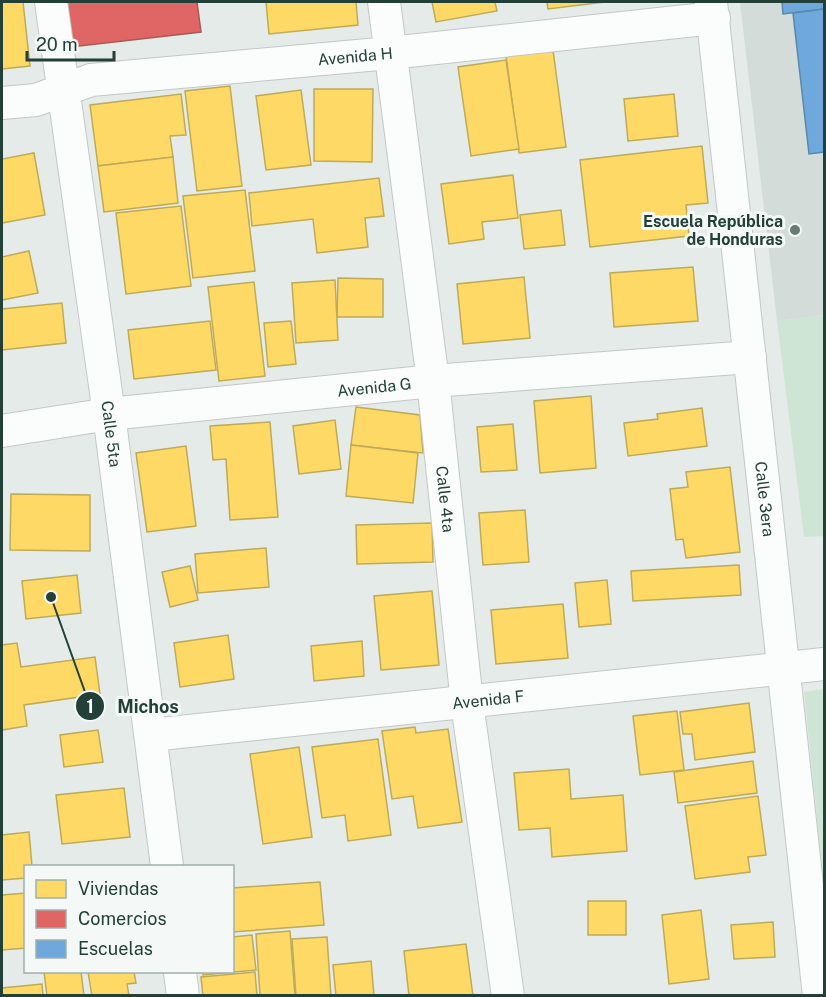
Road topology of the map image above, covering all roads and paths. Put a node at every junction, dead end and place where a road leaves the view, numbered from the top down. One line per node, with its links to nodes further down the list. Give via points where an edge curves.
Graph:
1 (51, 2): 5 (street, Calle 5ta)
2 (384, 2): 4 (street, Calle 4ta)
3 (712, 10): 4 (street, Avenida H); 7 (street, Calle 3era)
4 (390, 53): 5 (street, Avenida H, via 91,80); 8 (street, Calle 4ta)
5 (64, 90): 6 (street, Avenida H, via 36,100); 9 (street, Calle 5ta)
6 (2, 103)
7 (750, 357): 8 (street, Avenida G); 12 (street, Calle 3era)
8 (433, 381): 9 (street, Avenida G); 13 (street, Calle 4ta)
9 (109, 414): 10 (street, Avenida G); 14 (street, Calle 5ta)
10 (2, 431)
11 (825, 664): 12 (street, Avenida F)
12 (783, 668): 13 (street, Avenida F); 17 (street, Calle 3era)
13 (467, 703): 14 (street, Avenida F); 19 (street, Calle 4ta)
14 (151, 735): 15 (street, Calle 5ta)
15 (167, 865)
16 (180, 973): 18 (street)
17 (812, 995)
18 (183, 996)
19 (508, 996)

